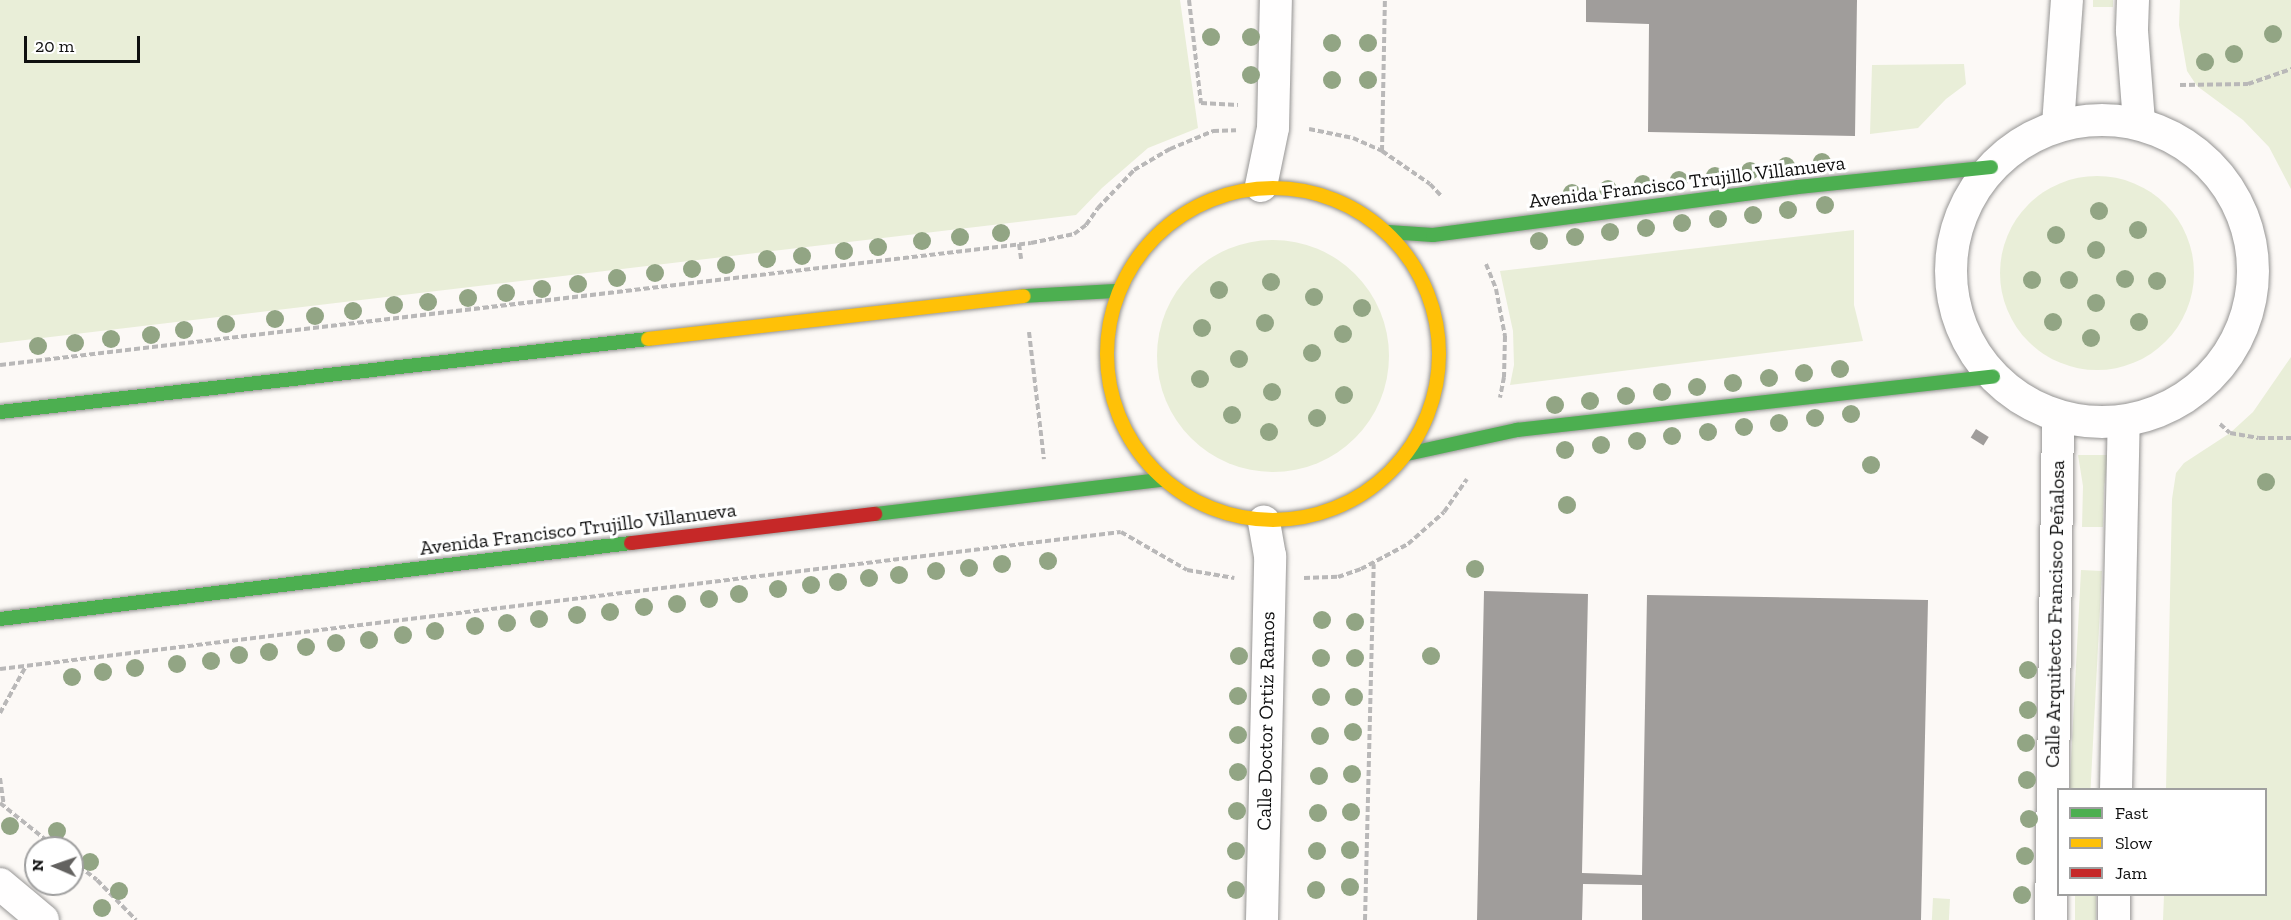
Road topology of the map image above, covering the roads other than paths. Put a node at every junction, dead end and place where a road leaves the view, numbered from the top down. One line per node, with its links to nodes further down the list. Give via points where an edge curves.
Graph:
1 (1276, 0): 7 (street, via 1273,128)
2 (2067, 0): 5 (street)
3 (2133, 0): 4 (street)
4 (2139, 123): 5 (street, via 2098,118); 13 (street, via 2182,141 2217,171 2242,210 2254,255 2252,302 2229,356 2206,382 2168,408)
5 (2058, 125): 6 (street, via 2022,141)
6 (1991, 167): 8 (street, Avenida Francisco Trujillo Villanueva, via 1798,187 1433,236); 10 (street, via 1966,205 1952,249 1952,295 1967,339)
7 (1261, 186): 8 (street, via 1307,190 1351,205); 9 (street, via 1215,196 1174,218 1140,250)
8 (1388, 232): 14 (street, via 1418,271 1435,316 1440,364 1430,411)
9 (1117, 291): 11 (street, via 1025,296); 15 (street, via 1106,341 1109,392 1129,440)
10 (1993, 377): 12 (street, via 2023,401); 14 (street, via 1489,435)
11 (0, 412)
12 (2058, 416): 13 (street, via 2090,423); 23 (street, Calle Arquitecto Francisco Peñalosa)
13 (2124, 422): 18 (street)
14 (1407, 453): 16 (street, via 1358,497 1318,516)
15 (1161, 480): 16 (street, via 1209,510); 17 (street, Avenida Francisco Trujillo Villanueva)
16 (1264, 522): 22 (street, Calle Doctor Ortiz Ramos, via 1270,556)
17 (0, 619)
18 (2116, 788)
19 (0, 884): 21 (street)
20 (2114, 896): 24 (street)
21 (43, 920)
22 (1262, 920)
23 (2051, 920)
24 (2114, 920)

